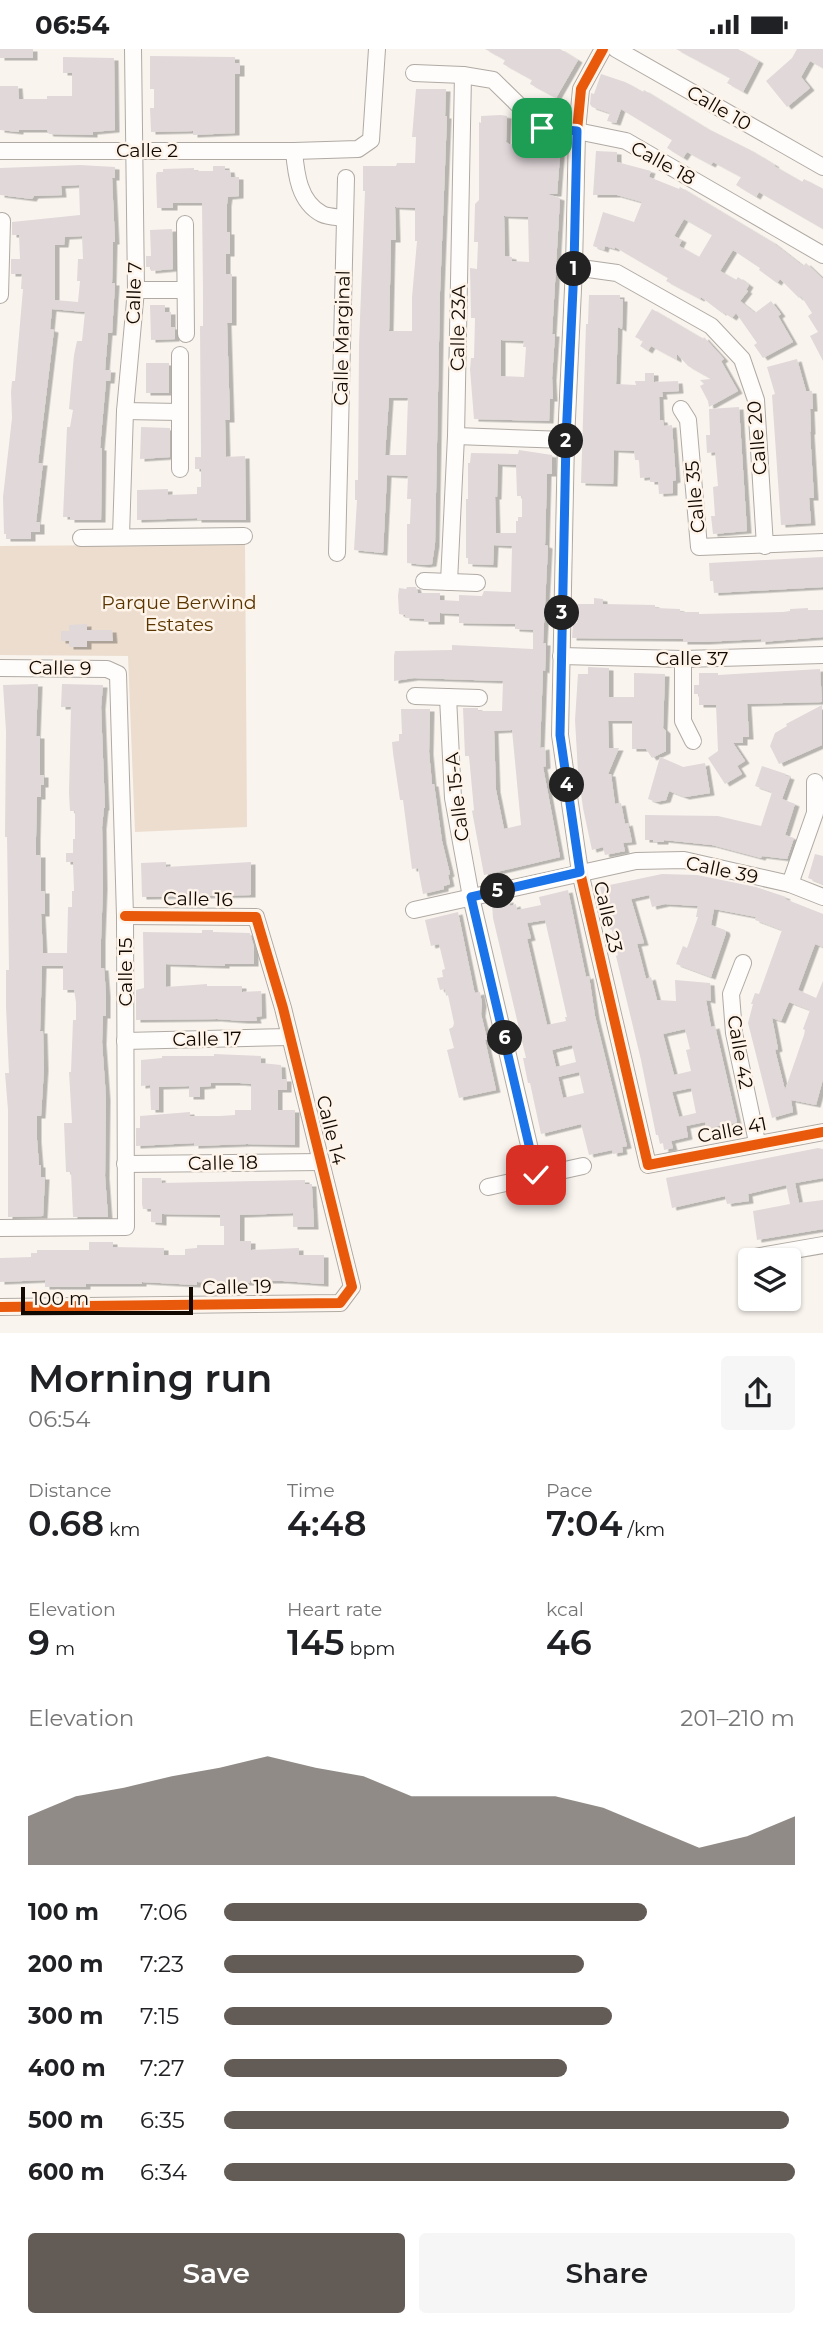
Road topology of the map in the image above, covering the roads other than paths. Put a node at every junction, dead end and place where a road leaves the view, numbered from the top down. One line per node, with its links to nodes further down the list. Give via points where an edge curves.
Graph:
1 (133, 49): 8 (street, Calle 7)
2 (377, 49): 10 (street, Calle 2, via 370,141 358,149)
3 (603, 49): 7 (street, Calle 23, via 581,89)
4 (616, 49): 11 (street, Calle 10)
5 (414, 73): 6 (street, Calle 18)
6 (463, 75): 7 (street, Calle 18, via 492,81 542,128); 26 (street, Calle 23A)
7 (577, 131): 16 (street, Calle 18, via 626,141); 17 (street, Calle 23)
8 (133, 150): 9 (street, Calle 2); 10 (street, Calle 2); 18 (street, Calle 7)
9 (0, 151)
10 (294, 151): 13 (street, via 296,179 307,201 322,214)
11 (823, 167)
12 (346, 178): 13 (street, Calle Marginal)
13 (344, 218): 34 (street, Calle Marginal)
14 (2, 221): 20 (street)
15 (186, 223): 19 (street)
16 (823, 255)
17 (574, 267): 27 (street, Calle 23); 33 (street, Calle 20, via 617,273 711,327 742,359 755,400)
18 (136, 290): 19 (street); 24 (street, Calle 7)
19 (184, 290): 21 (street)
20 (0, 295)
21 (186, 334)
22 (180, 355): 25 (street)
23 (681, 409): 33 (street, Calle 35, via 688,421 699,547)
24 (125, 411): 25 (street); 29 (street, Calle 7)
25 (179, 412): 28 (street)
26 (456, 436): 27 (street); 36 (street, Calle 23A)
27 (566, 439): 39 (street, Calle 23)
28 (180, 469)
29 (121, 536): 30 (street); 31 (street)
30 (244, 536)
31 (81, 538)
32 (823, 542): 33 (street, Calle 35)
33 (765, 546)
34 (337, 553)
35 (424, 581): 36 (street)
36 (450, 582): 37 (street)
37 (477, 583)
38 (823, 655): 40 (street, Calle 37)
39 (561, 656): 40 (street, Calle 37); 48 (street, Calle 23, via 560,735)
40 (683, 659): 46 (street, via 683,721)
41 (0, 668): 42 (street, Calle 9, via 107,669)
42 (118, 674): 53 (street, Calle 15)
43 (415, 696): 44 (street)
44 (448, 697): 45 (street); 50 (street, Calle 15-A, via 453,798)
45 (479, 698)
46 (693, 741)
47 (816, 782): 49 (street, via 815,813)
48 (580, 872): 49 (street, Calle 39, via 636,861 684,860); 50 (street, Calle 39); 62 (street, Calle 23)
49 (790, 884): 51 (street, Calle 39)
50 (471, 897): 52 (street, Calle 39); 64 (street, Calle 15-A)
51 (823, 897)
52 (414, 910)
53 (125, 916): 54 (street, Calle 16, via 256,918); 57 (street, Calle 15)
54 (260, 931): 56 (street, Calle 14)
55 (743, 963): 59 (street, Calle 42, via 732,995 734,1033)
56 (289, 1037): 57 (street, Calle 17); 60 (street, Calle 14)
57 (125, 1041): 61 (street, Calle 15)
58 (823, 1132): 59 (street, Calle 41)
59 (757, 1142): 62 (street, Calle 41)
60 (321, 1162): 61 (street, Calle 18); 69 (street, Calle 14, via 352,1287 340,1303)
61 (125, 1164): 66 (street, Calle 15, via 126,1227)
62 (648, 1165)
63 (583, 1166): 64 (street)
64 (536, 1175): 65 (street)
65 (488, 1187)
66 (0, 1228)
67 (823, 1245): 68 (street)
68 (801, 1249)
69 (307, 1303): 70 (street, Calle 19)
70 (0, 1307)

